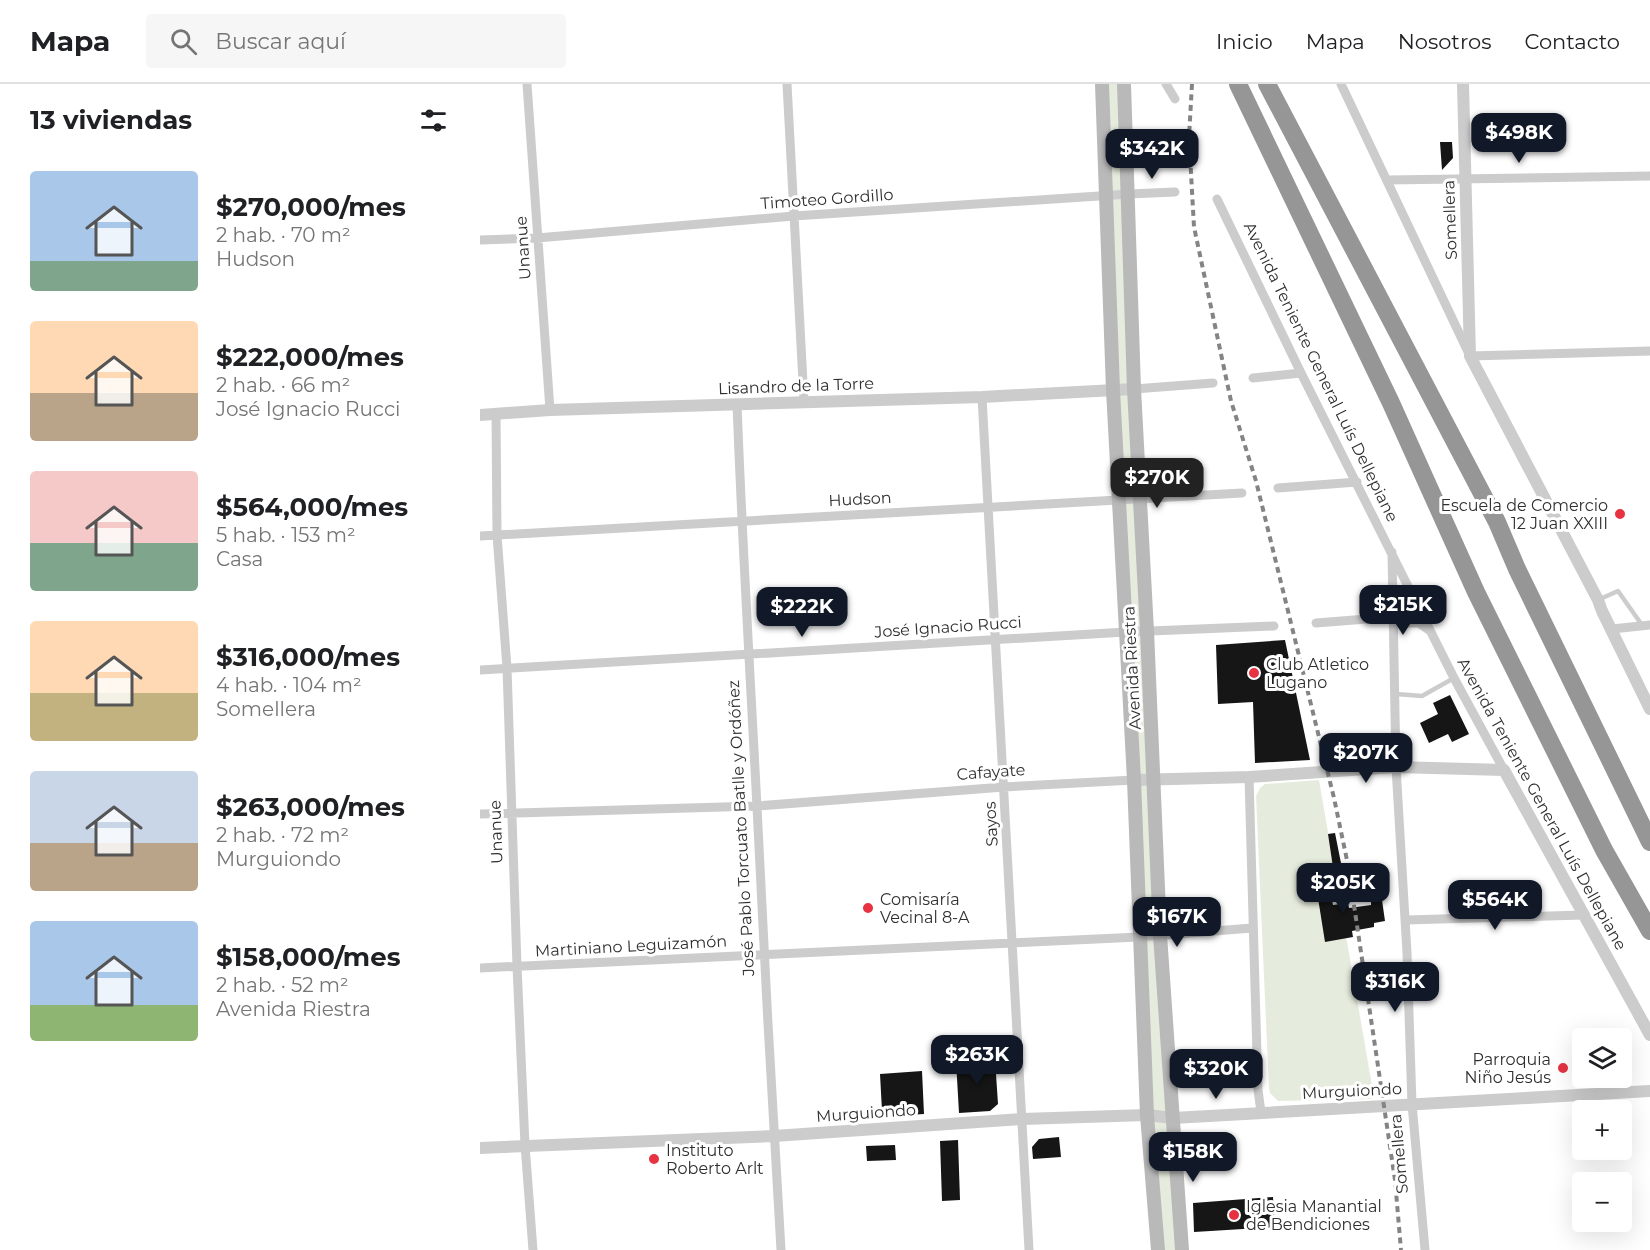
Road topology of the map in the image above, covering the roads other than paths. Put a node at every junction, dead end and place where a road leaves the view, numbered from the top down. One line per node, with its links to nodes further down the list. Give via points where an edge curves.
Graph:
1 (527, 84): 19 (street, Unanue)
2 (787, 84): 18 (street)
3 (1102, 84): 16 (main road, Avenida Riestra)
4 (1166, 84): 10 (street)
5 (1238, 84): 73 (highway, via 1391,403 1476,592 1604,850)
6 (1267, 84): 69 (highway, via 1497,522)
7 (1341, 84): 13 (street)
8 (1463, 84): 12 (street, Somellera)
9 (1128, 87): 15 (main road, Avenida Riestra)
10 (1175, 99)
11 (1650, 176): 12 (street)
12 (1465, 178): 13 (street); 22 (street, Somellera)
13 (1388, 180): 22 (street)
14 (1175, 192): 15 (street, Timoteo Gordillo)
15 (1129, 194): 16 (street, Timoteo Gordillo); 26 (main road, Avenida Riestra)
16 (1106, 195): 18 (street, Timoteo Gordillo); 27 (main road, Avenida Riestra)
17 (1217, 199): 23 (street, Avenida Teniente General Luís Dellepiane)
18 (794, 216): 19 (street, Timoteo Gordillo); 29 (street)
19 (537, 237): 20 (street, Timoteo Gordillo); 31 (street, Unanue)
20 (480, 240)
21 (1650, 351): 22 (street)
22 (1470, 356): 44 (street)
23 (1301, 373): 24 (street); 34 (street, Avenida Teniente General Luís Dellepiane)
24 (1253, 378)
25 (1213, 383): 26 (street)
26 (1134, 389): 27 (street, Lisandro de la Torre); 37 (main road, Avenida Riestra)
27 (1113, 390): 28 (street, Lisandro de la Torre); 38 (main road, Avenida Riestra)
28 (982, 397): 29 (street, Lisandro de la Torre); 39 (street, Sayos)
29 (804, 401): 30 (street, Lisandro de la Torre)
30 (737, 404): 31 (street, Lisandro de la Torre); 40 (street, José Pablo Torcuato Batlle y Ordóñez)
31 (550, 410): 32 (street, Lisandro de la Torre)
32 (496, 414): 33 (street, Lisandro de la Torre); 41 (street, Unanue)
33 (480, 415)
34 (1357, 482): 35 (street); 43 (street, Avenida Teniente General Luís Dellepiane)
35 (1278, 488)
36 (1242, 493): 37 (street, Hudson)
37 (1141, 500): 38 (street, Hudson); 50 (main road, Avenida Riestra)
38 (1119, 501): 39 (street, Hudson); 52 (main road, Avenida Riestra)
39 (988, 508): 40 (street, Hudson); 53 (street, Sayos)
40 (741, 520): 41 (street, Hudson); 54 (street, José Pablo Torcuato Batlle y Ordóñez)
41 (496, 535): 42 (street, Hudson); 55 (street, Unanue)
42 (480, 536)
43 (1392, 552): 45 (street, Somellera); 51 (street, Avenida Teniente General Luís Dellepiane)
44 (1598, 600): 48 (lane, via 1618,591); 49 (street)
45 (1392, 617): 46 (street); 51 (street, via 1405,623 1419,622); 58 (street, Somellera)
46 (1316, 623)
47 (1274, 626): 50 (street, José Ignacio Rucci)
48 (1646, 626): 49 (street)
49 (1612, 629): 59 (street)
50 (1147, 631): 52 (street, José Ignacio Rucci); 64 (main road, Avenida Riestra)
51 (1431, 631): 57 (street, Avenida Teniente General Luís Dellepiane)
52 (1126, 632): 53 (street, José Ignacio Rucci); 63 (main road, Avenida Riestra)
53 (995, 639): 54 (street, José Ignacio Rucci); 65 (street, Sayos)
54 (747, 655): 55 (street, José Ignacio Rucci); 66 (street, José Pablo Torcuato Batlle y Ordóñez)
55 (507, 668): 56 (street, José Ignacio Rucci); 67 (street, Unanue)
56 (480, 670)
57 (1454, 678): 58 (lane, via 1422,696); 61 (street, Avenida Teniente General Luís Dellepiane)
58 (1395, 694): 60 (street, Somellera)
59 (1650, 709)
60 (1396, 767): 61 (street, Cafayate); 62 (street, Cafayate); 71 (street, Somellera)
61 (1504, 770): 70 (street, Avenida Teniente General Luís Dellepiane)
62 (1249, 777): 64 (street, Cafayate); 72 (street)
63 (1134, 780): 64 (street, Cafayate); 65 (street, Cafayate); 75 (main road, Avenida Riestra)
64 (1154, 780): 74 (main road, Avenida Riestra)
65 (1004, 787): 66 (street, Cafayate); 76 (street, Sayos)
66 (757, 806): 67 (street, Cafayate); 77 (street, José Pablo Torcuato Batlle y Ordóñez)
67 (510, 813): 68 (street, Cafayate); 78 (street, Unanue)
68 (480, 814)
69 (1650, 842)
70 (1583, 915): 71 (street); 80 (street, Avenida Teniente General Luís Dellepiane)
71 (1406, 920): 82 (street, Somellera)
72 (1252, 928): 74 (street, Martiniano Leguizamón); 83 (street)
73 (1650, 930)
74 (1160, 935): 75 (street, Martiniano Leguizamón); 85 (main road, Avenida Riestra)
75 (1139, 936): 76 (street, Martiniano Leguizamón); 84 (main road, Avenida Riestra)
76 (1012, 941): 77 (street, Martiniano Leguizamón); 86 (street, Sayos)
77 (763, 954): 78 (street, Martiniano Leguizamón); 87 (street, José Pablo Torcuato Batlle y Ordóñez)
78 (516, 966): 79 (street, Martiniano Leguizamón); 88 (street, Unanue)
79 (480, 968)
80 (1650, 1035)
81 (1650, 1090): 82 (street, Murguiondo)
82 (1412, 1104): 83 (street, Murguiondo); 95 (street, Somellera)
83 (1261, 1112): 85 (street, Murguiondo)
84 (1147, 1115): 85 (street, Murguiondo); 86 (street, Murguiondo); 93 (main road, Avenida Riestra)
85 (1173, 1118): 94 (main road, Avenida Riestra)
86 (1022, 1119): 87 (street, Murguiondo); 92 (street, Sayos)
87 (774, 1136): 88 (street, Murguiondo); 91 (street, José Pablo Torcuato Batlle y Ordóñez)
88 (525, 1145): 89 (street, Murguiondo); 90 (street, Unanue)
89 (480, 1148)
90 (533, 1250)
91 (781, 1250)
92 (1029, 1250)
93 (1158, 1250)
94 (1182, 1250)
95 (1425, 1250)

